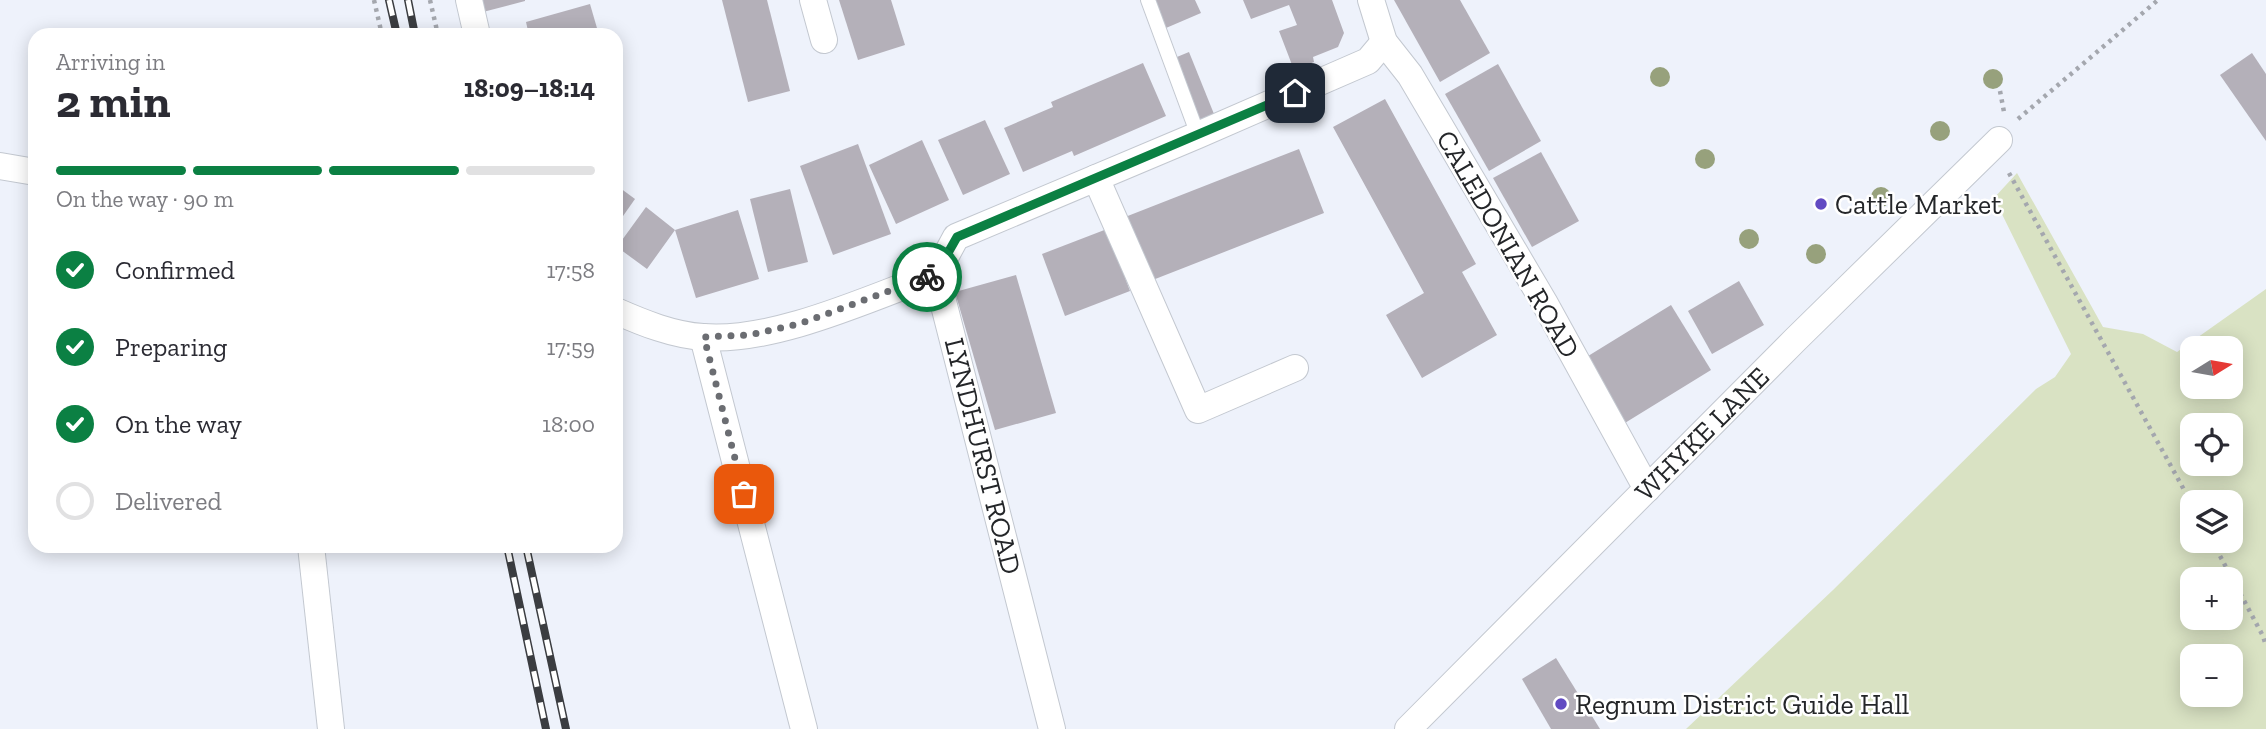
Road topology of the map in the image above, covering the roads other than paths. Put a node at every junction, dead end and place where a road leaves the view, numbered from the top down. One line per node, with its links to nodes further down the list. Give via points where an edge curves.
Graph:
1 (469, 0): 5 (street)
2 (813, 0): 6 (street)
3 (1148, 0): 9 (lane)
4 (1371, 0): 7 (street, CALEDONIAN ROAD)
5 (475, 28)
6 (824, 40)
7 (1384, 42): 9 (street, via 1368,61); 17 (street, CALEDONIAN ROAD, via 1409,75 1544,302)
8 (2002, 128): 17 (street, WHYKE LANE)
9 (1198, 135): 12 (street)
10 (0, 166): 11 (street)
11 (28, 171)
12 (1096, 178): 13 (street, via 957,237); 16 (street, via 1198,410)
13 (936, 274): 15 (street, via 799,324 749,335); 21 (street, LYNDHURST ROAD)
14 (623, 314): 15 (street, via 649,326)
15 (704, 337): 20 (street)
16 (1295, 368)
17 (1647, 489): 22 (street, WHYKE LANE)
18 (312, 553): 19 (street)
19 (331, 729)
20 (804, 729)
21 (1052, 729)
22 (1408, 729)

